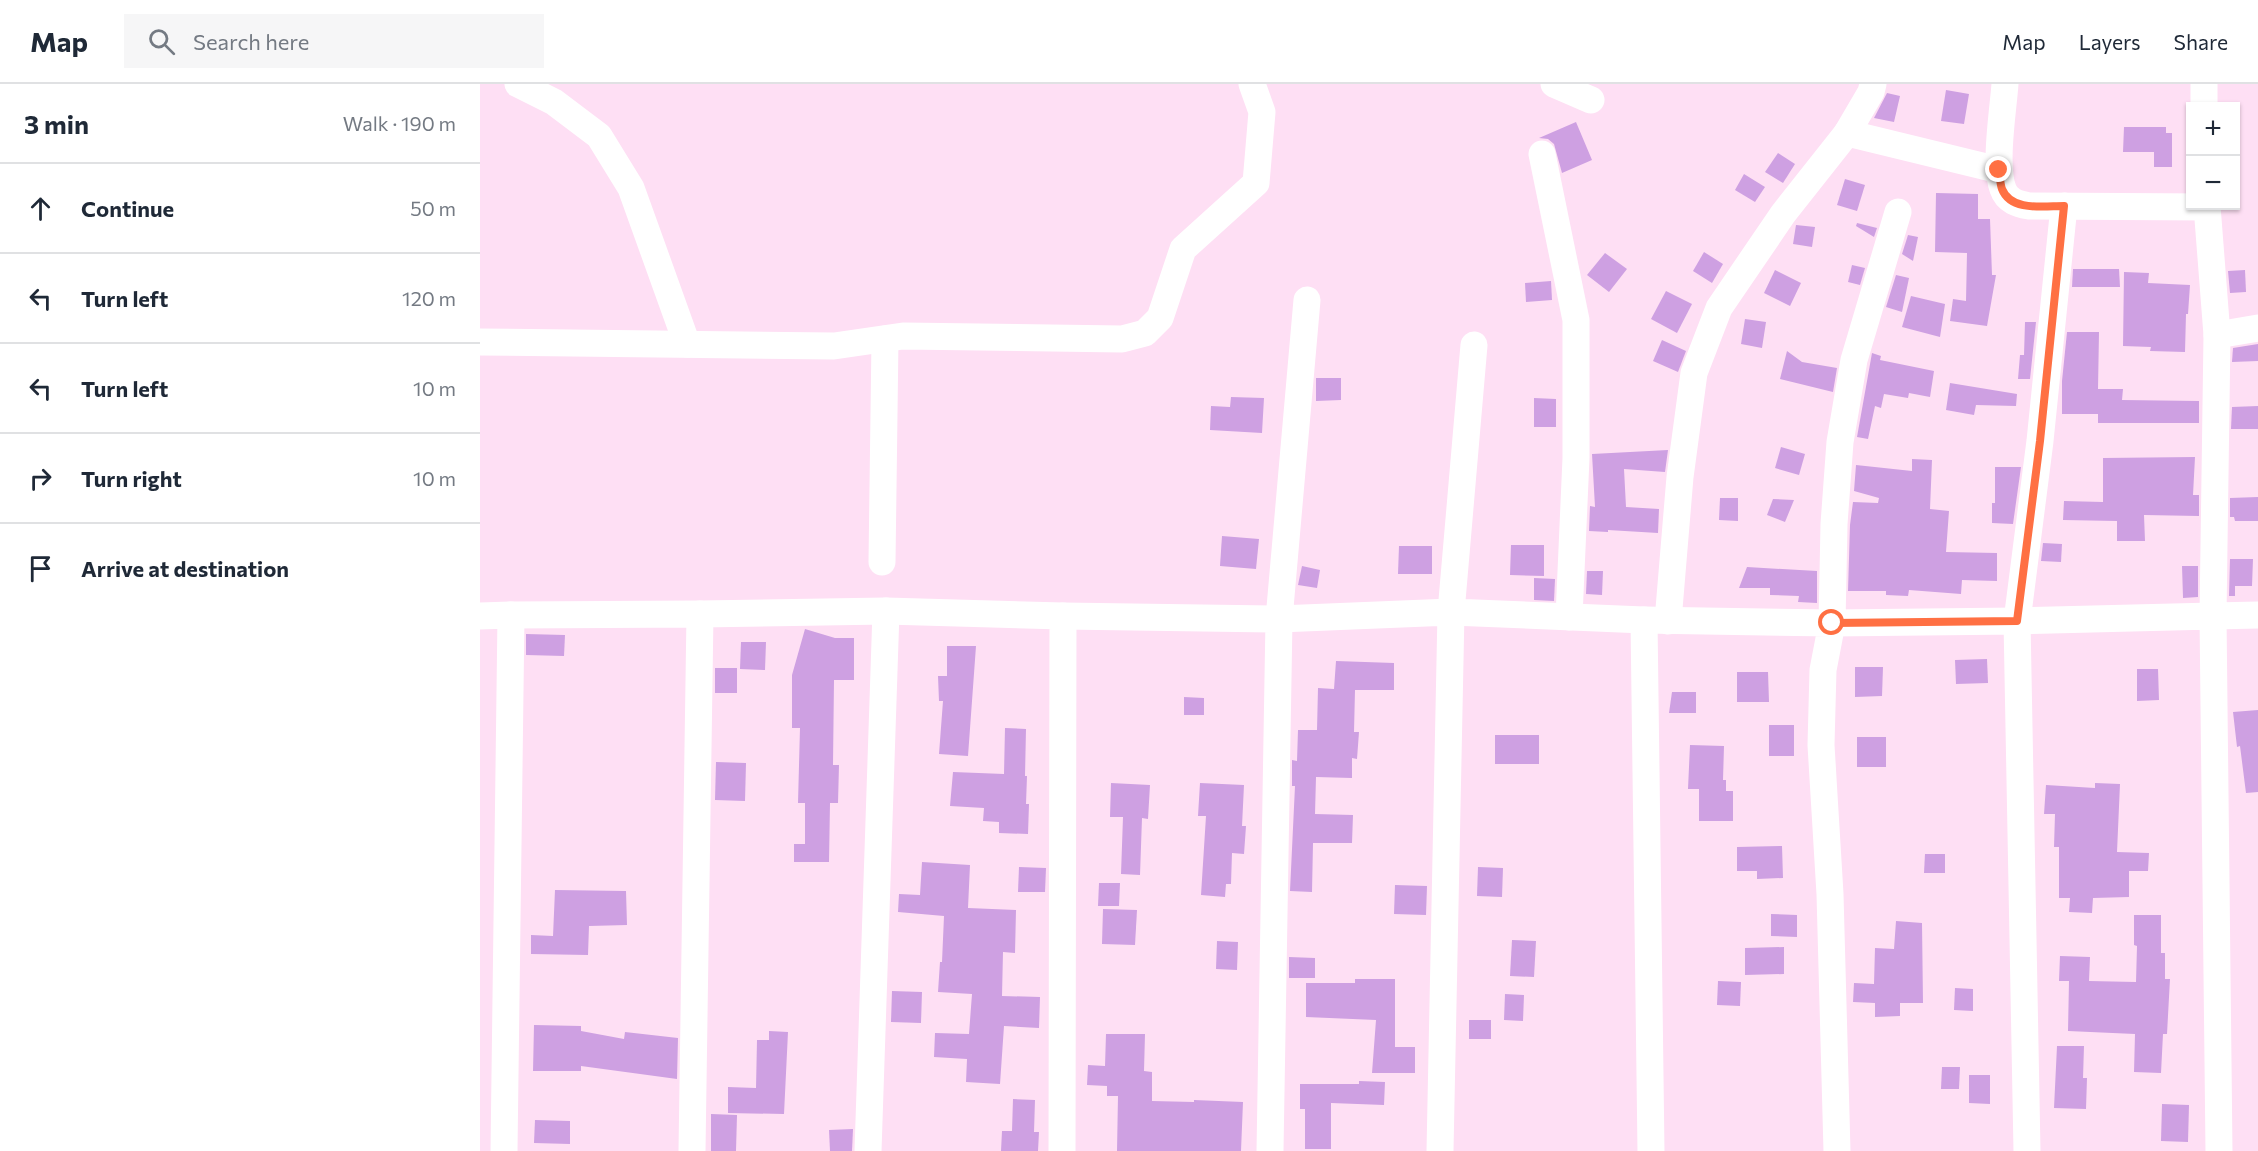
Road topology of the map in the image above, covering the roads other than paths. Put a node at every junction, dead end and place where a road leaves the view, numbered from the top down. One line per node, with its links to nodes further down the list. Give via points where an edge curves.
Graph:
1 (518, 84): 21 (street, via 554,102 599,136 631,188)
2 (1252, 84): 19 (street, via 1262,112 1256,183 1183,249 1160,318 1145,333 1122,339)
3 (1554, 84): 7 (street)
4 (1873, 84): 9 (street)
5 (2005, 84): 11 (street)
6 (2204, 84): 8 (street)
7 (1591, 100)
8 (2204, 102)
9 (1847, 133): 11 (street); 34 (street, via 1783,214 1719,308 1694,373)
10 (1542, 154): 32 (street, via 1576,320 1576,458)
11 (1999, 170): 12 (street, via 2003,191 2015,203)
12 (2064, 206): 13 (street); 35 (street)
13 (2186, 206)
14 (2207, 210): 18 (street)
15 (1898, 212): 36 (street, via 1854,360 1840,442)
16 (1307, 300): 33 (street)
17 (2258, 328): 18 (street)
18 (2217, 335): 31 (street)
19 (885, 339): 21 (street, via 834,346); 23 (street)
20 (480, 342): 21 (street)
21 (687, 344)
22 (1474, 345): 25 (street)
23 (882, 562)
24 (886, 611): 26 (street); 30 (street); 39 (street)
25 (1451, 612): 32 (street); 33 (street); 42 (street)
26 (700, 614): 27 (street); 38 (street)
27 (511, 615): 29 (street); 37 (street)
28 (2258, 615): 31 (street)
29 (480, 616)
30 (1063, 616): 33 (street); 40 (street)
31 (2213, 616): 35 (street); 46 (street)
32 (1569, 617): 34 (street)
33 (1279, 619): 41 (street)
34 (1656, 620): 36 (street); 43 (street)
35 (2017, 621): 36 (street); 45 (street)
36 (1832, 623): 44 (street, via 1823,670 1821,745 1830,894)
37 (504, 1151)
38 (692, 1151)
39 (868, 1151)
40 (1062, 1151)
41 (1270, 1151)
42 (1440, 1151)
43 (1652, 1151)
44 (1837, 1151)
45 (2027, 1151)
46 (2219, 1151)

